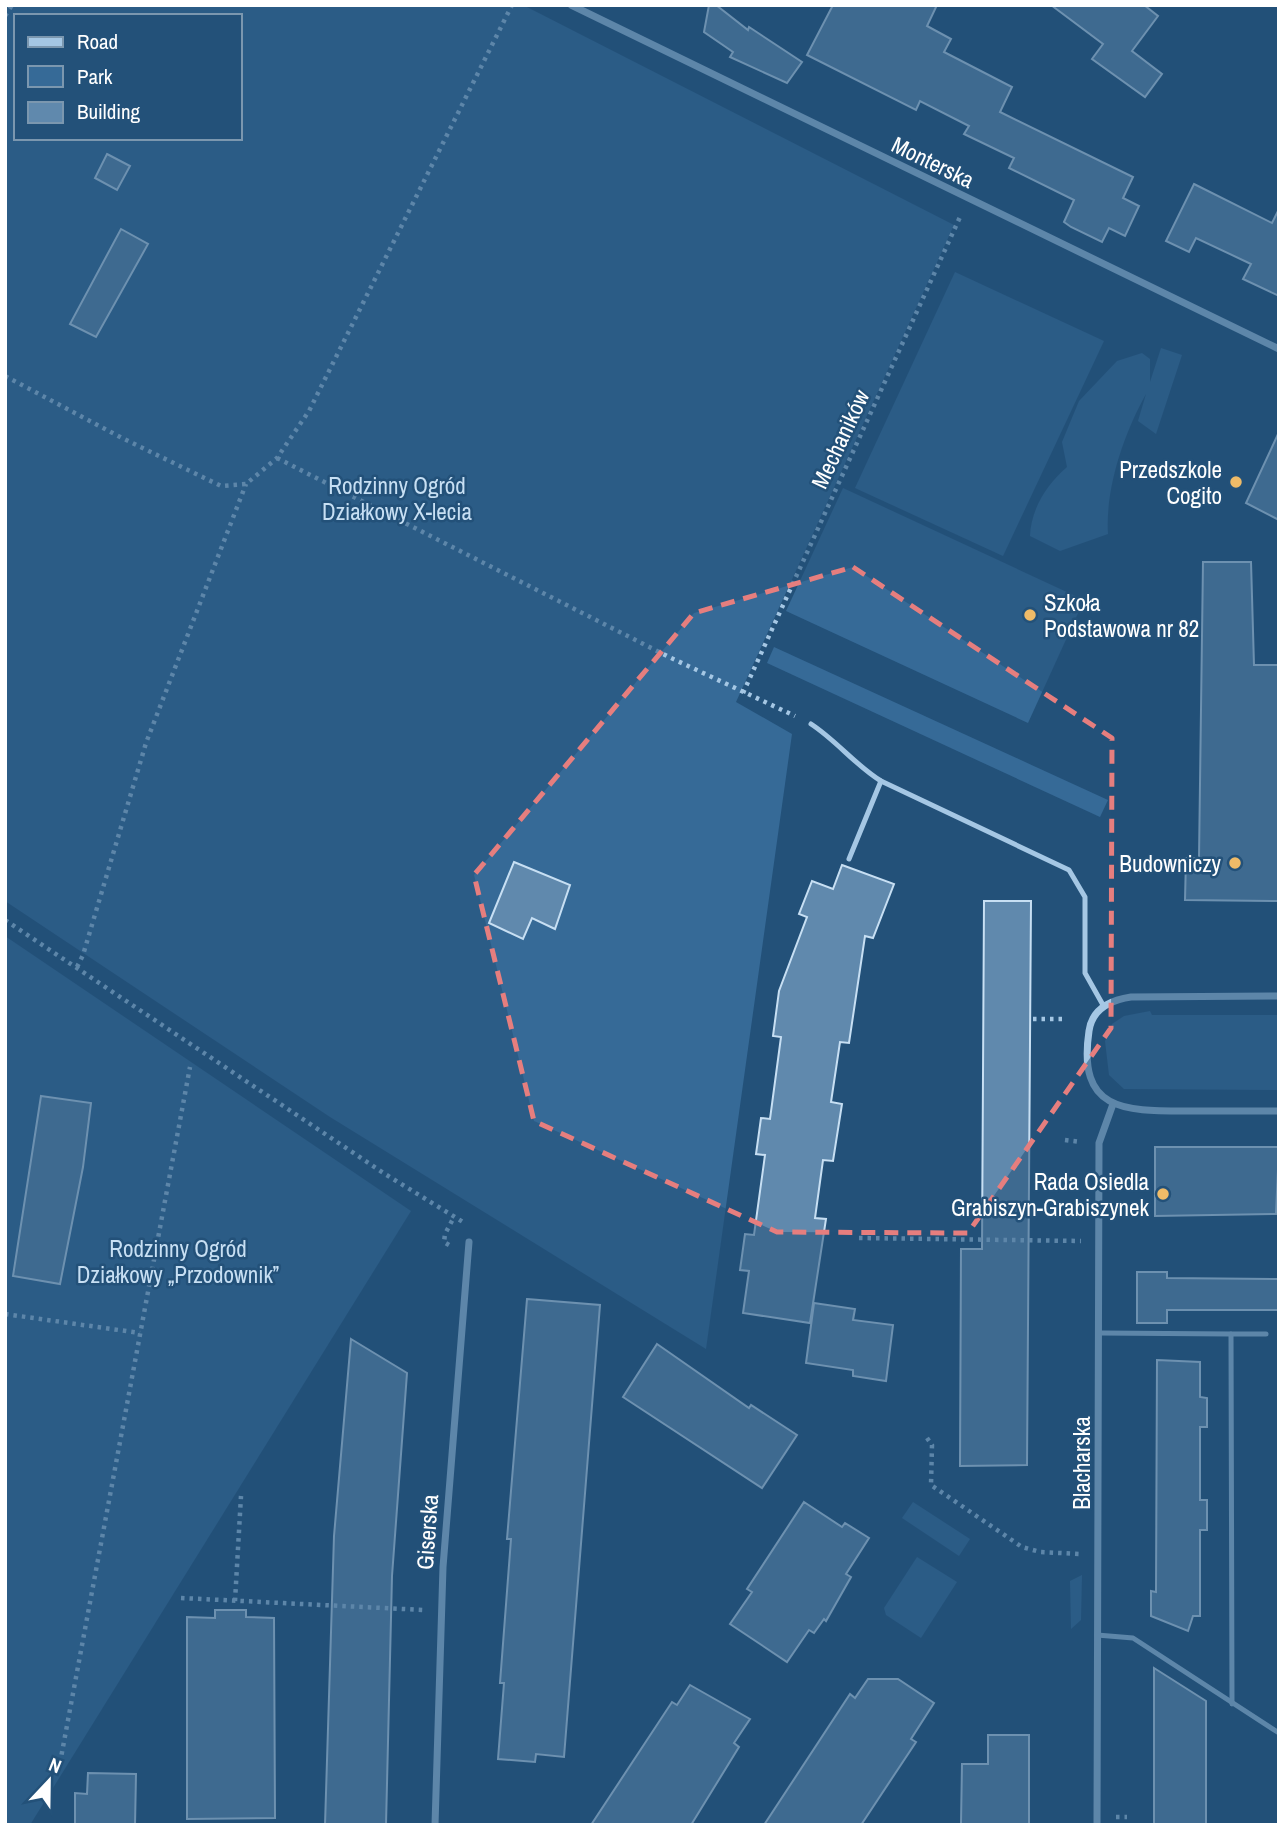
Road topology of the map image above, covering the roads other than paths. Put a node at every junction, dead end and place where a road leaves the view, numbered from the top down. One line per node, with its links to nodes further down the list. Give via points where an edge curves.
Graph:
1 (572, 5): 2 (street, Monterska)
2 (1279, 349)
3 (811, 724): 4 (lane)
4 (881, 781): 5 (lane); 7 (lane, via 1069,870 1085,897 1085,972)
5 (849, 859)
6 (1279, 996): 7 (street, via 1131,997)
7 (1103, 1004): 8 (street, via 1089,1028 1088,1065 1100,1093)
8 (1113, 1104): 9 (street, via 1129,1111); 11 (street, Blacharska, via 1099,1143)
9 (1279, 1111)
10 (470, 1242): 17 (street, Giserska, via 443,1567)
11 (1101, 1333): 12 (lane); 14 (street, Blacharska)
12 (1231, 1334): 13 (lane); 15 (lane)
13 (1266, 1334)
14 (1097, 1635): 15 (lane, via 1133,1638); 18 (street, Blacharska)
15 (1232, 1704): 16 (lane)
16 (1279, 1733)
17 (435, 1825)
18 (1097, 1825)

